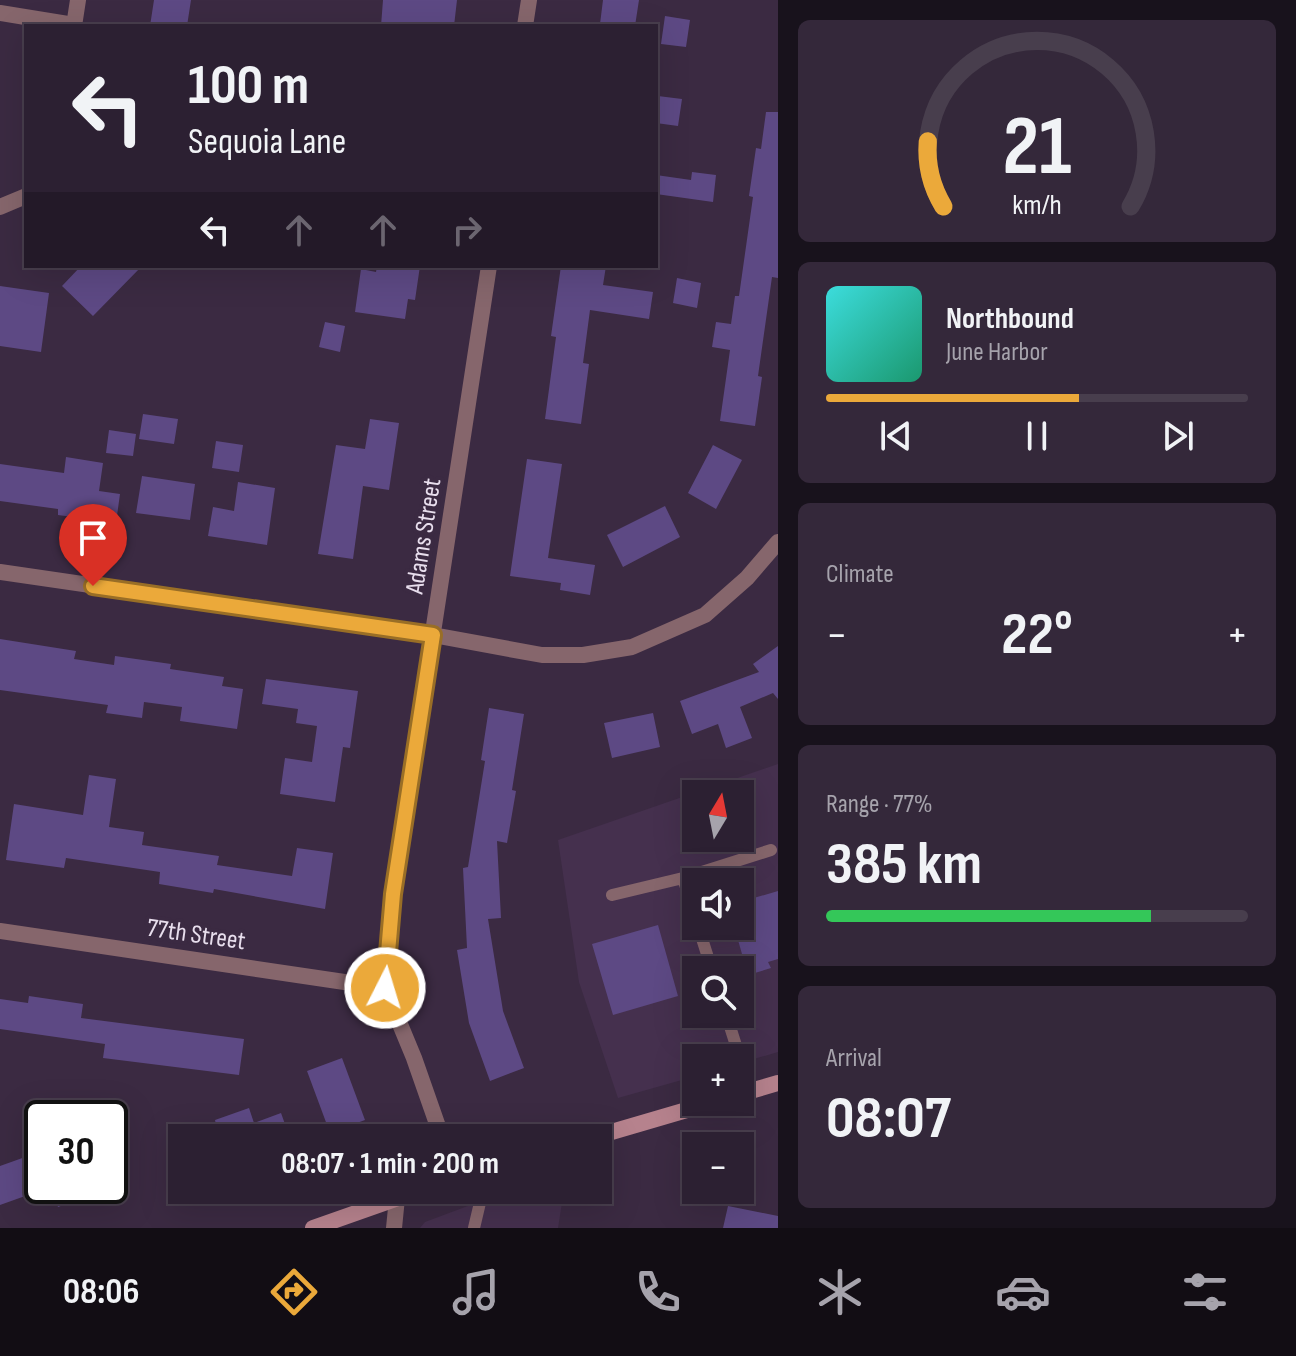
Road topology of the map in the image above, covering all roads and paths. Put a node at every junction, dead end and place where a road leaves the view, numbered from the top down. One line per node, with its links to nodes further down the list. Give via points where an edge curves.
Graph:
1 (78, 0): 5 (street)
2 (529, 0): 6 (street)
3 (0, 13): 4 (street)
4 (68, 24)
5 (74, 24)
6 (525, 24)
7 (24, 197): 8 (street)
8 (0, 207)
9 (489, 268): 12 (street, Adams Street)
10 (778, 542): 12 (street, via 705,615 632,647 542,655)
11 (0, 572): 12 (street)
12 (433, 635): 18 (street, Adams Street, via 393,894)
13 (771, 850): 14 (lane)
14 (714, 868)
15 (682, 878): 16 (lane)
16 (612, 895)
17 (0, 931): 18 (street, 77th Street)
18 (385, 988): 22 (street, Adams Street)
19 (778, 1083): 20 (main road)
20 (754, 1090)
21 (682, 1111): 23 (main road)
22 (437, 1124)
23 (612, 1132)
24 (380, 1204): 27 (main road)
25 (396, 1204): 28 (street)
26 (480, 1204): 29 (lane)
27 (313, 1228)
28 (394, 1228)
29 (474, 1228)

